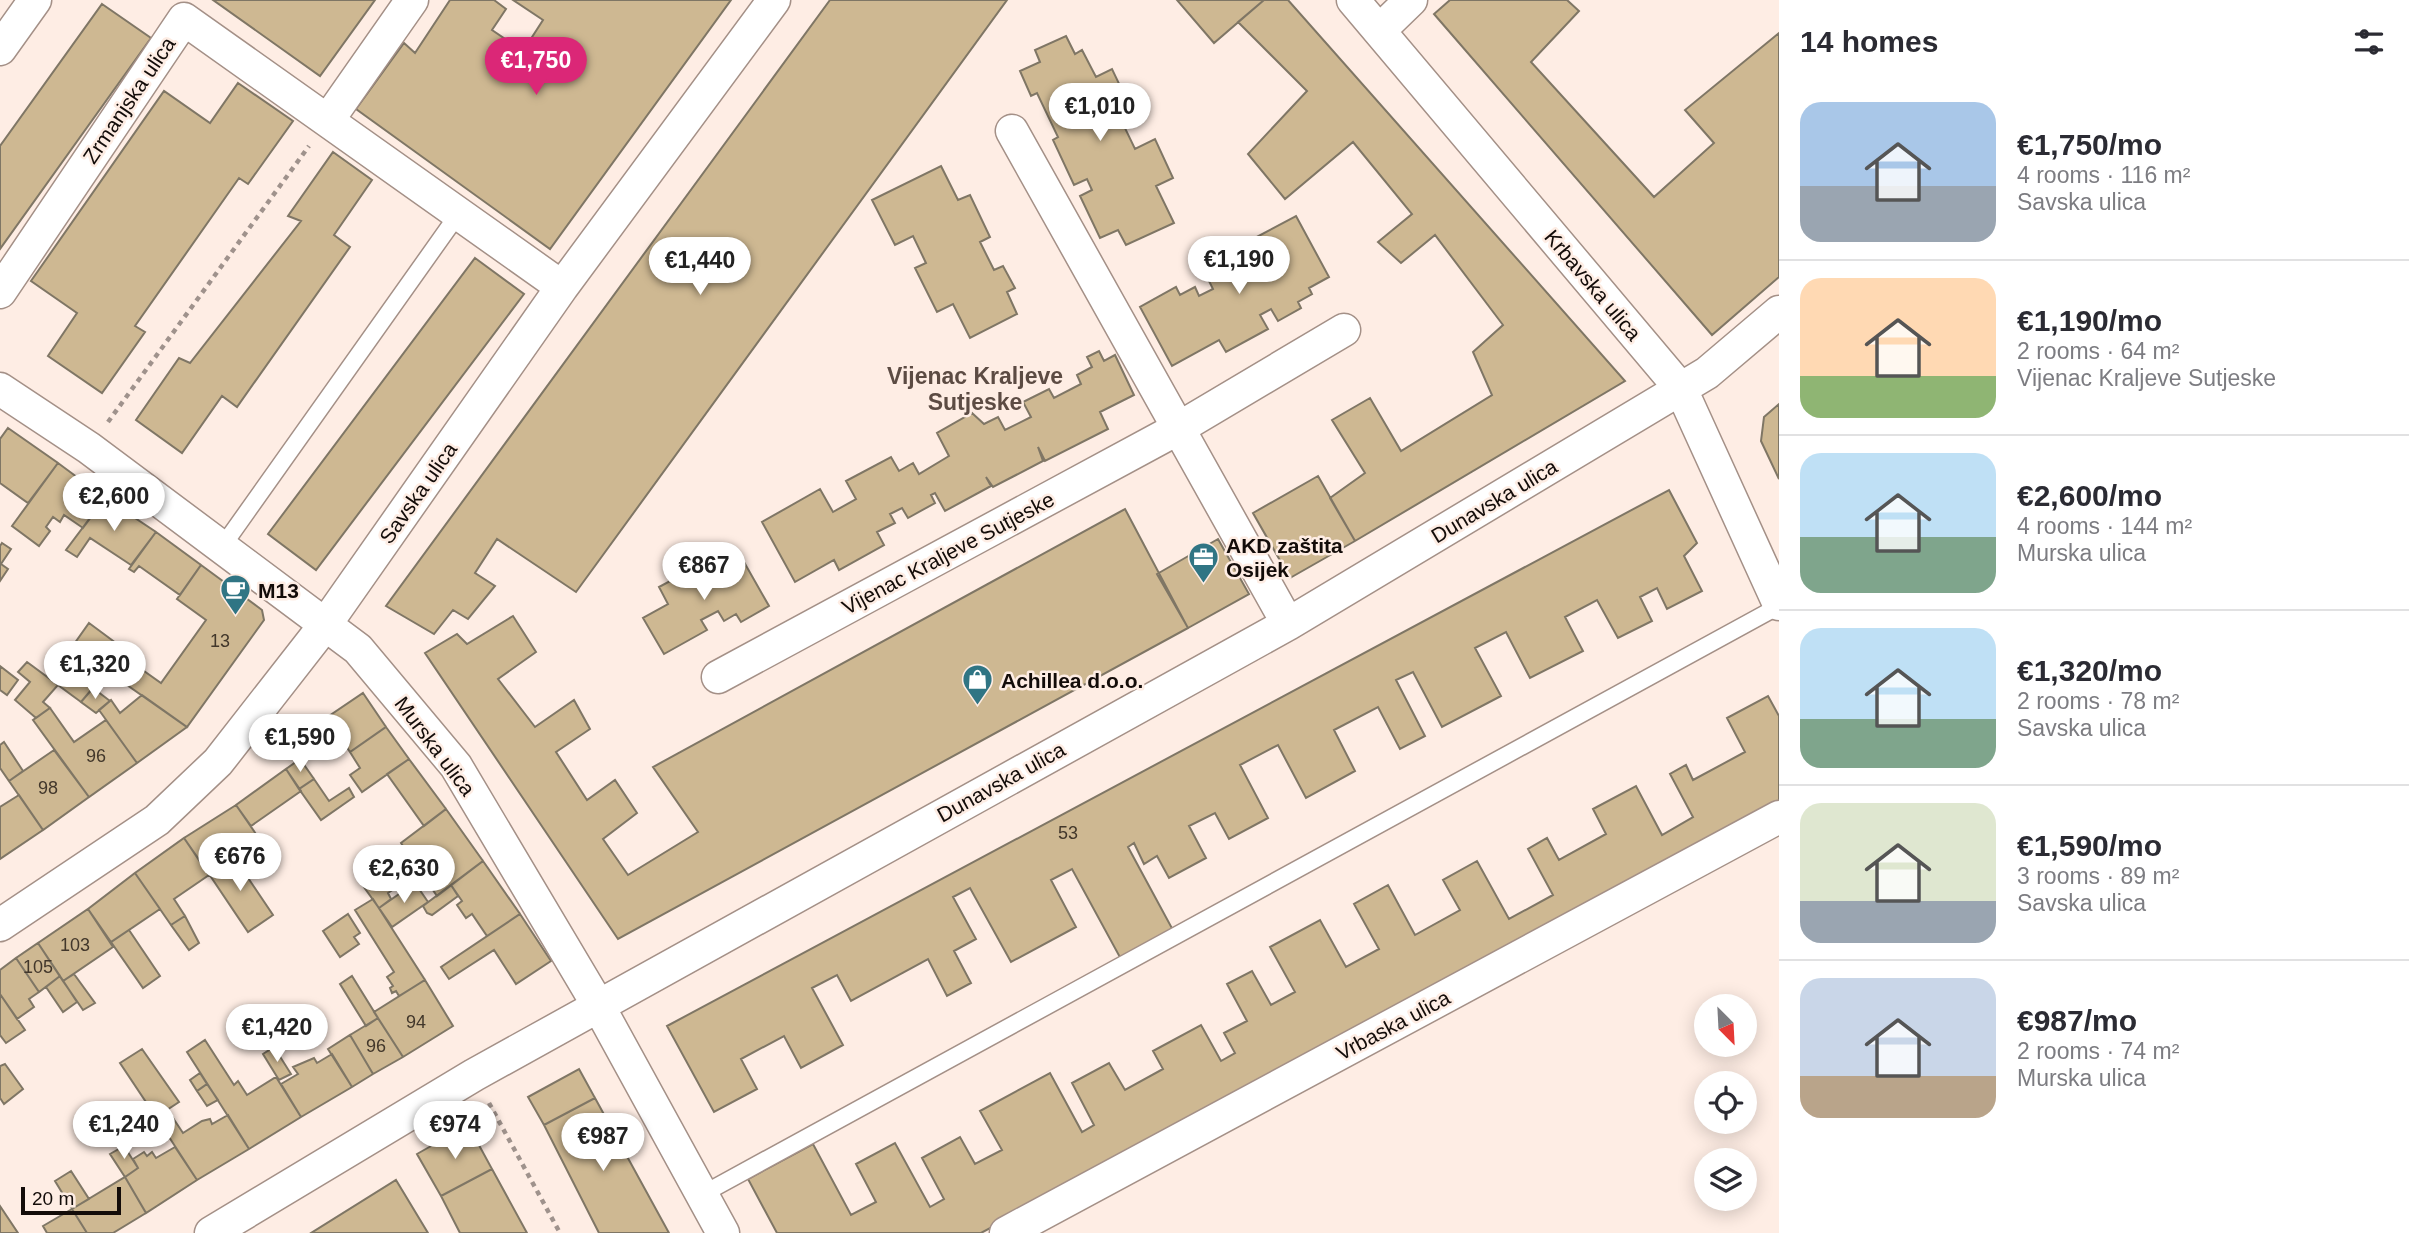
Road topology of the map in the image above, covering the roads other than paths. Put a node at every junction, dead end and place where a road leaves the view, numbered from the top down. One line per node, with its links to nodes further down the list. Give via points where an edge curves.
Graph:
1 (34, 0): 7 (street)
2 (412, 0): 8 (street)
3 (774, 0): 11 (street, Savska ulica)
4 (1353, 0): 6 (street, Krbavska ulica)
5 (1411, 0): 6 (street)
6 (1380, 30): 16 (street, Krbavska ulica)
7 (0, 49)
8 (328, 120): 10 (street, Zrmanjska ulica); 12 (street, Zrmanjska ulica, via 184,19)
9 (1012, 131): 17 (street)
10 (459, 214): 11 (street, Zrmanjska ulica); 18 (lane)
11 (562, 288): 21 (street, Savska ulica)
12 (0, 292)
13 (1779, 312): 16 (street, Dunavska ulica)
14 (1344, 330): 17 (street, Vijenac Kraljeve Sutjeske)
15 (0, 389): 18 (street, Murska ulica, via 89,448)
16 (1681, 389): 19 (street, Krbavska ulica); 20 (street, Dunavska ulica)
17 (1178, 428): 20 (street); 22 (street, Vijenac Kraljeve Sutjeske)
18 (222, 547): 21 (street, Murska ulica)
19 (1779, 605): 26 (lane)
20 (1288, 624): 25 (street, Dunavska ulica)
21 (325, 625): 24 (street, Savska ulica, via 218,762 157,820); 25 (street, Murska ulica, via 358,649 456,766)
22 (718, 677)
23 (1779, 817): 29 (street, Vrbaska ulica)
24 (0, 925)
25 (598, 1004): 26 (street, Murska ulica); 27 (street, Dunavska ulica)
26 (704, 1194): 28 (street, Murska ulica)
27 (211, 1233)
28 (723, 1233)
29 (1006, 1233)

